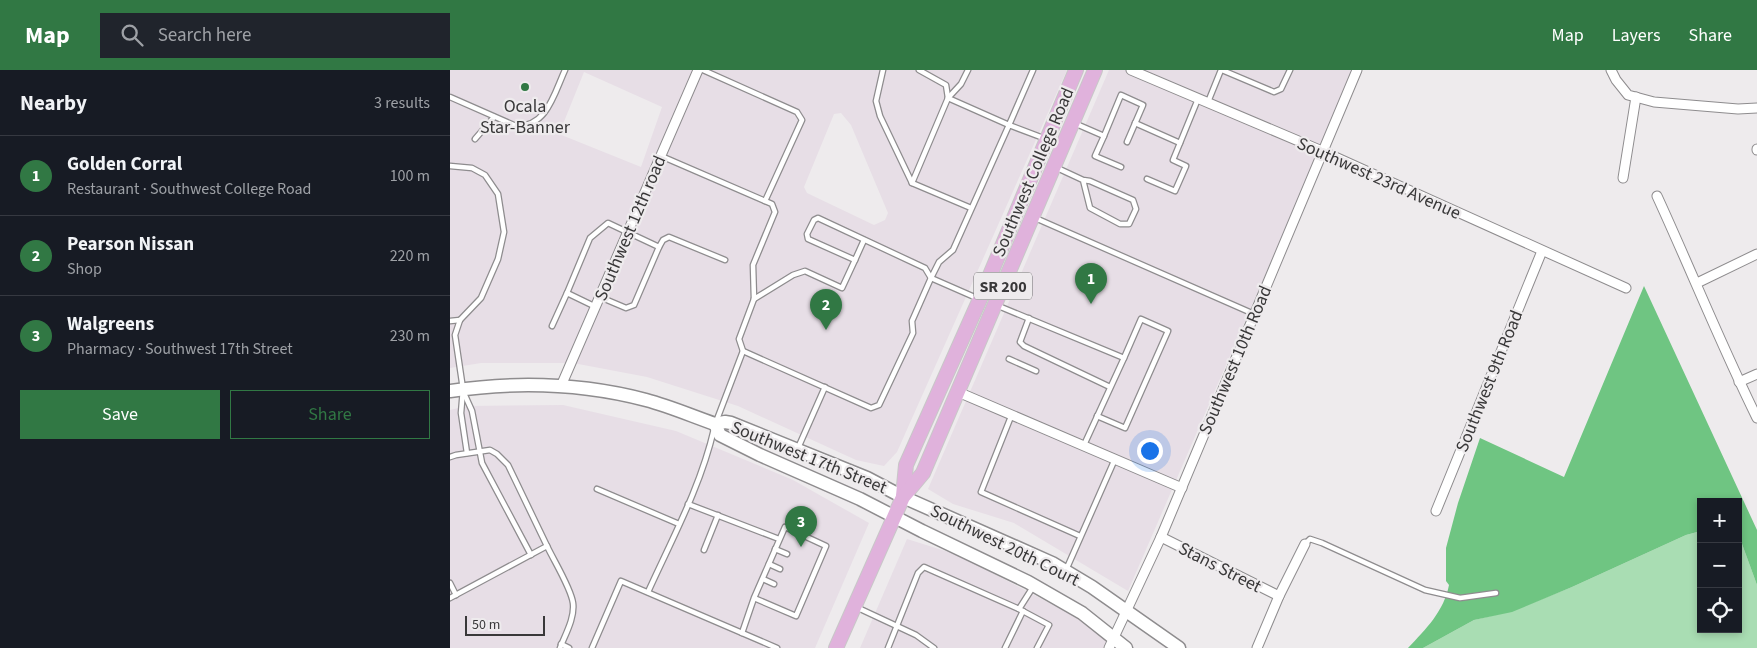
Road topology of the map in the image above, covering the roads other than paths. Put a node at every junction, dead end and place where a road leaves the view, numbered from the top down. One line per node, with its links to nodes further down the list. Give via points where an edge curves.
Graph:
1 (565, 70): 23 (lane, via 547,110 535,123 526,127 516,126)
2 (698, 70): 33 (street, Southwest 12th road)
3 (703, 70): 42 (lane, via 797,112 802,120)
4 (883, 70): 40 (lane, via 876,101)
5 (919, 70): 19 (lane, via 946,85)
6 (968, 70): 19 (lane)
7 (1033, 70): 26 (lane)
8 (1076, 70): 29 (main road, Southwest College Road / SR 200)
9 (1095, 70): 24 (main road, Southwest College Road / SR 200)
10 (1131, 70): 20 (street, Southwest 23rd Avenue)
11 (1222, 70): 16 (lane); 21 (lane)
12 (1243, 70): 16 (lane)
13 (1290, 70): 16 (lane, via 1281,89 1274,92)
14 (1357, 70): 32 (street, Southwest 10th Road)
15 (1611, 70): 18 (street, via 1628,95)
16 (1239, 77)
17 (450, 97): 23 (lane)
18 (1636, 97): 22 (street, via 1654,102); 38 (street)
19 (948, 98): 26 (lane); 40 (lane)
20 (1198, 99): 21 (street, Southwest 23rd Avenue); 31 (lane)
21 (1207, 103): 32 (street, Southwest 23rd Avenue)
22 (1757, 108)
23 (494, 117): 28 (lane)
24 (1073, 123): 27 (lane); 35 (main road, Southwest College Road / SR 200)
25 (1135, 123): 27 (lane, via 1143,105 1121,96); 30 (lane); 31 (lane)
26 (1009, 125): 29 (lane); 43 (lane)
27 (1104, 136): 36 (lane, via 1095,156)
28 (475, 139)
29 (1046, 139): 58 (main road, Southwest College Road / SR 200)
30 (1127, 142)
31 (1180, 143): 37 (lane, via 1173,160 1186,166 1175,191)
32 (1322, 152): 48 (street, Southwest 23rd Avenue); 61 (street, Southwest 10th Road)
33 (661, 156): 42 (lane); 45 (street, Southwest 12th road)
34 (450, 166): 63 (lane, via 472,168 485,176 498,194 504,232 498,258 481,298)
35 (1054, 166): 39 (lane); 44 (main road, Southwest College Road / SR 200)
36 (1121, 167)
37 (1147, 178)
38 (1623, 178)
39 (1084, 180): 39 (lane, via 1090,208 1120,224 1129,224 1136,209 1133,200)
40 (912, 183): 43 (lane)
41 (1657, 196): 53 (street)
42 (765, 201): 57 (lane, via 772,204 774,212 753,265)
43 (971, 208): 52 (lane, via 953,250 939,262)
44 (1032, 216): 59 (main road, Southwest College Road / SR 200); 61 (lane)
45 (628, 232): 47 (lane); 55 (lane, via 608,223 590,238); 56 (street, Southwest 12th road)
46 (864, 240): 51 (lane); 51 (lane, via 818,218 810,227 808,239); 52 (lane, via 925,268)
47 (659, 247): 50 (lane, via 662,240 669,237); 56 (lane, via 634,305 626,308)
48 (1542, 251): 54 (street, Southwest 23rd Avenue); 91 (street, Southwest 9th Road)
49 (1757, 254): 53 (street)
50 (725, 260)
51 (855, 260): 57 (lane, via 842,288 805,271)
52 (931, 278): 58 (lane); 73 (lane, via 912,320 913,333 879,405 871,408)
53 (1697, 283): 71 (street)
54 (1626, 288)
55 (567, 293): 60 (lane); 65 (lane)
56 (600, 297): 60 (street, Southwest 12th road)
57 (754, 299): 66 (lane, via 739,339)
58 (980, 299): 89 (main road, Southwest College Road / SR 200, via 906,465)
59 (995, 305): 62 (lane); 76 (main road, Southwest College Road / SR 200)
60 (596, 307): 72 (street, Southwest 12th road)
61 (1254, 314): 87 (street, Southwest 10th Road)
62 (1029, 318): 67 (lane); 74 (lane, via 1020,342 1024,346)
63 (460, 320): 64 (lane); 75 (lane, via 455,335)
64 (450, 321)
65 (552, 326)
66 (743, 351): 73 (lane); 80 (lane)
67 (1124, 358): 74 (lane); 78 (lane, via 1141,319 1168,330 1125,428)
68 (1009, 359): 69 (lane)
69 (1036, 371)
70 (1757, 374): 71 (street)
71 (1740, 382): 79 (street)
72 (561, 386): 75 (main road, Southwest 17th Street, via 484,386); 80 (main road, Southwest 17th Street, via 647,400)
73 (825, 387): 82 (lane)
74 (1110, 387): 78 (lane)
75 (456, 390): 83 (lane, via 472,411); 84 (lane)
76 (958, 392): 77 (street); 89 (main road, Southwest College Road / SR 200, via 923,473)
77 (1012, 414): 81 (street); 95 (lane, via 981,492)
78 (1097, 416): 81 (lane)
79 (1757, 418)
80 (715, 424): 82 (main road, Southwest 17th Street, via 731,423); 90 (lane, via 708,455); 93 (main road, Southwest 17th Street, via 720,435)
81 (1084, 445): 86 (street)
82 (797, 449): 89 (main road, Southwest 17th Street)
83 (479, 452): 84 (lane); 99 (lane, via 490,450 508,465); 103 (lane)
84 (467, 453): 85 (lane)
85 (450, 458)
86 (1115, 459): 87 (street); 95 (lane)
87 (1182, 488): 96 (street, Southwest 10th Road)
88 (597, 489): 94 (lane)
89 (903, 497): 93 (main road, Southwest College Road / SR 200); 108 (main road, Southwest 20th Court)
90 (688, 504): 92 (lane); 94 (lane)
91 (1436, 511)
92 (718, 515): 97 (lane); 101 (lane)
93 (894, 516): 112 (main road, Southwest 20th Court); 121 (main road, Southwest College Road / SR 200)
94 (680, 524): 113 (lane)
95 (1080, 536): 108 (lane)
96 (1162, 537): 117 (street, Stans Street); 123 (street, Southwest 10th Road)
97 (779, 539): 100 (lane); 106 (lane, via 785,527 826,546)
98 (1305, 544): 114 (lane, via 1310,540 1322,543 1425,590 1460,598); 117 (street)
99 (547, 546): 103 (lane); 127 (lane, via 574,604 572,620)
100 (776, 549): 102 (lane); 104 (lane)
101 (704, 550)
102 (788, 554)
103 (531, 555): 115 (lane)
104 (769, 564): 107 (lane); 109 (lane)
105 (812, 564): 106 (lane)
106 (817, 566): 120 (lane)
107 (780, 569)
108 (1065, 571): 123 (main road, Southwest 20th Court)
109 (763, 579): 111 (lane); 119 (lane)
110 (450, 583): 115 (lane)
111 (774, 584)
112 (1034, 586): 122 (lane); 126 (main road, Southwest 20th Court, via 1082,613)
113 (648, 592): 125 (lane); 129 (lane, via 621,581)
114 (1496, 593)
115 (456, 595): 118 (lane)
116 (798, 595): 120 (lane)
117 (1279, 596): 138 (street)
118 (450, 598)
119 (754, 598): 120 (lane, via 796,616); 125 (lane)
120 (804, 598)
121 (854, 606): 124 (lane); 131 (main road, Southwest College Road / SR 200)
122 (1021, 610): 124 (lane, via 924,567 918,573); 134 (lane); 135 (lane, via 1049,625)
123 (1125, 611): 126 (street, Southwest 10th Road); 137 (main road, Southwest 20th Court)
124 (898, 626): 132 (lane); 133 (lane)
125 (742, 633): 130 (lane)
126 (1111, 643): 136 (main road, Southwest 20th Court)
127 (560, 646): 128 (lane)
128 (569, 648)
129 (592, 648)
130 (777, 648)
131 (836, 648)
132 (888, 648)
133 (934, 648)
134 (1005, 648)
135 (1037, 648)
136 (1126, 648)
137 (1179, 648)
138 (1257, 648)

